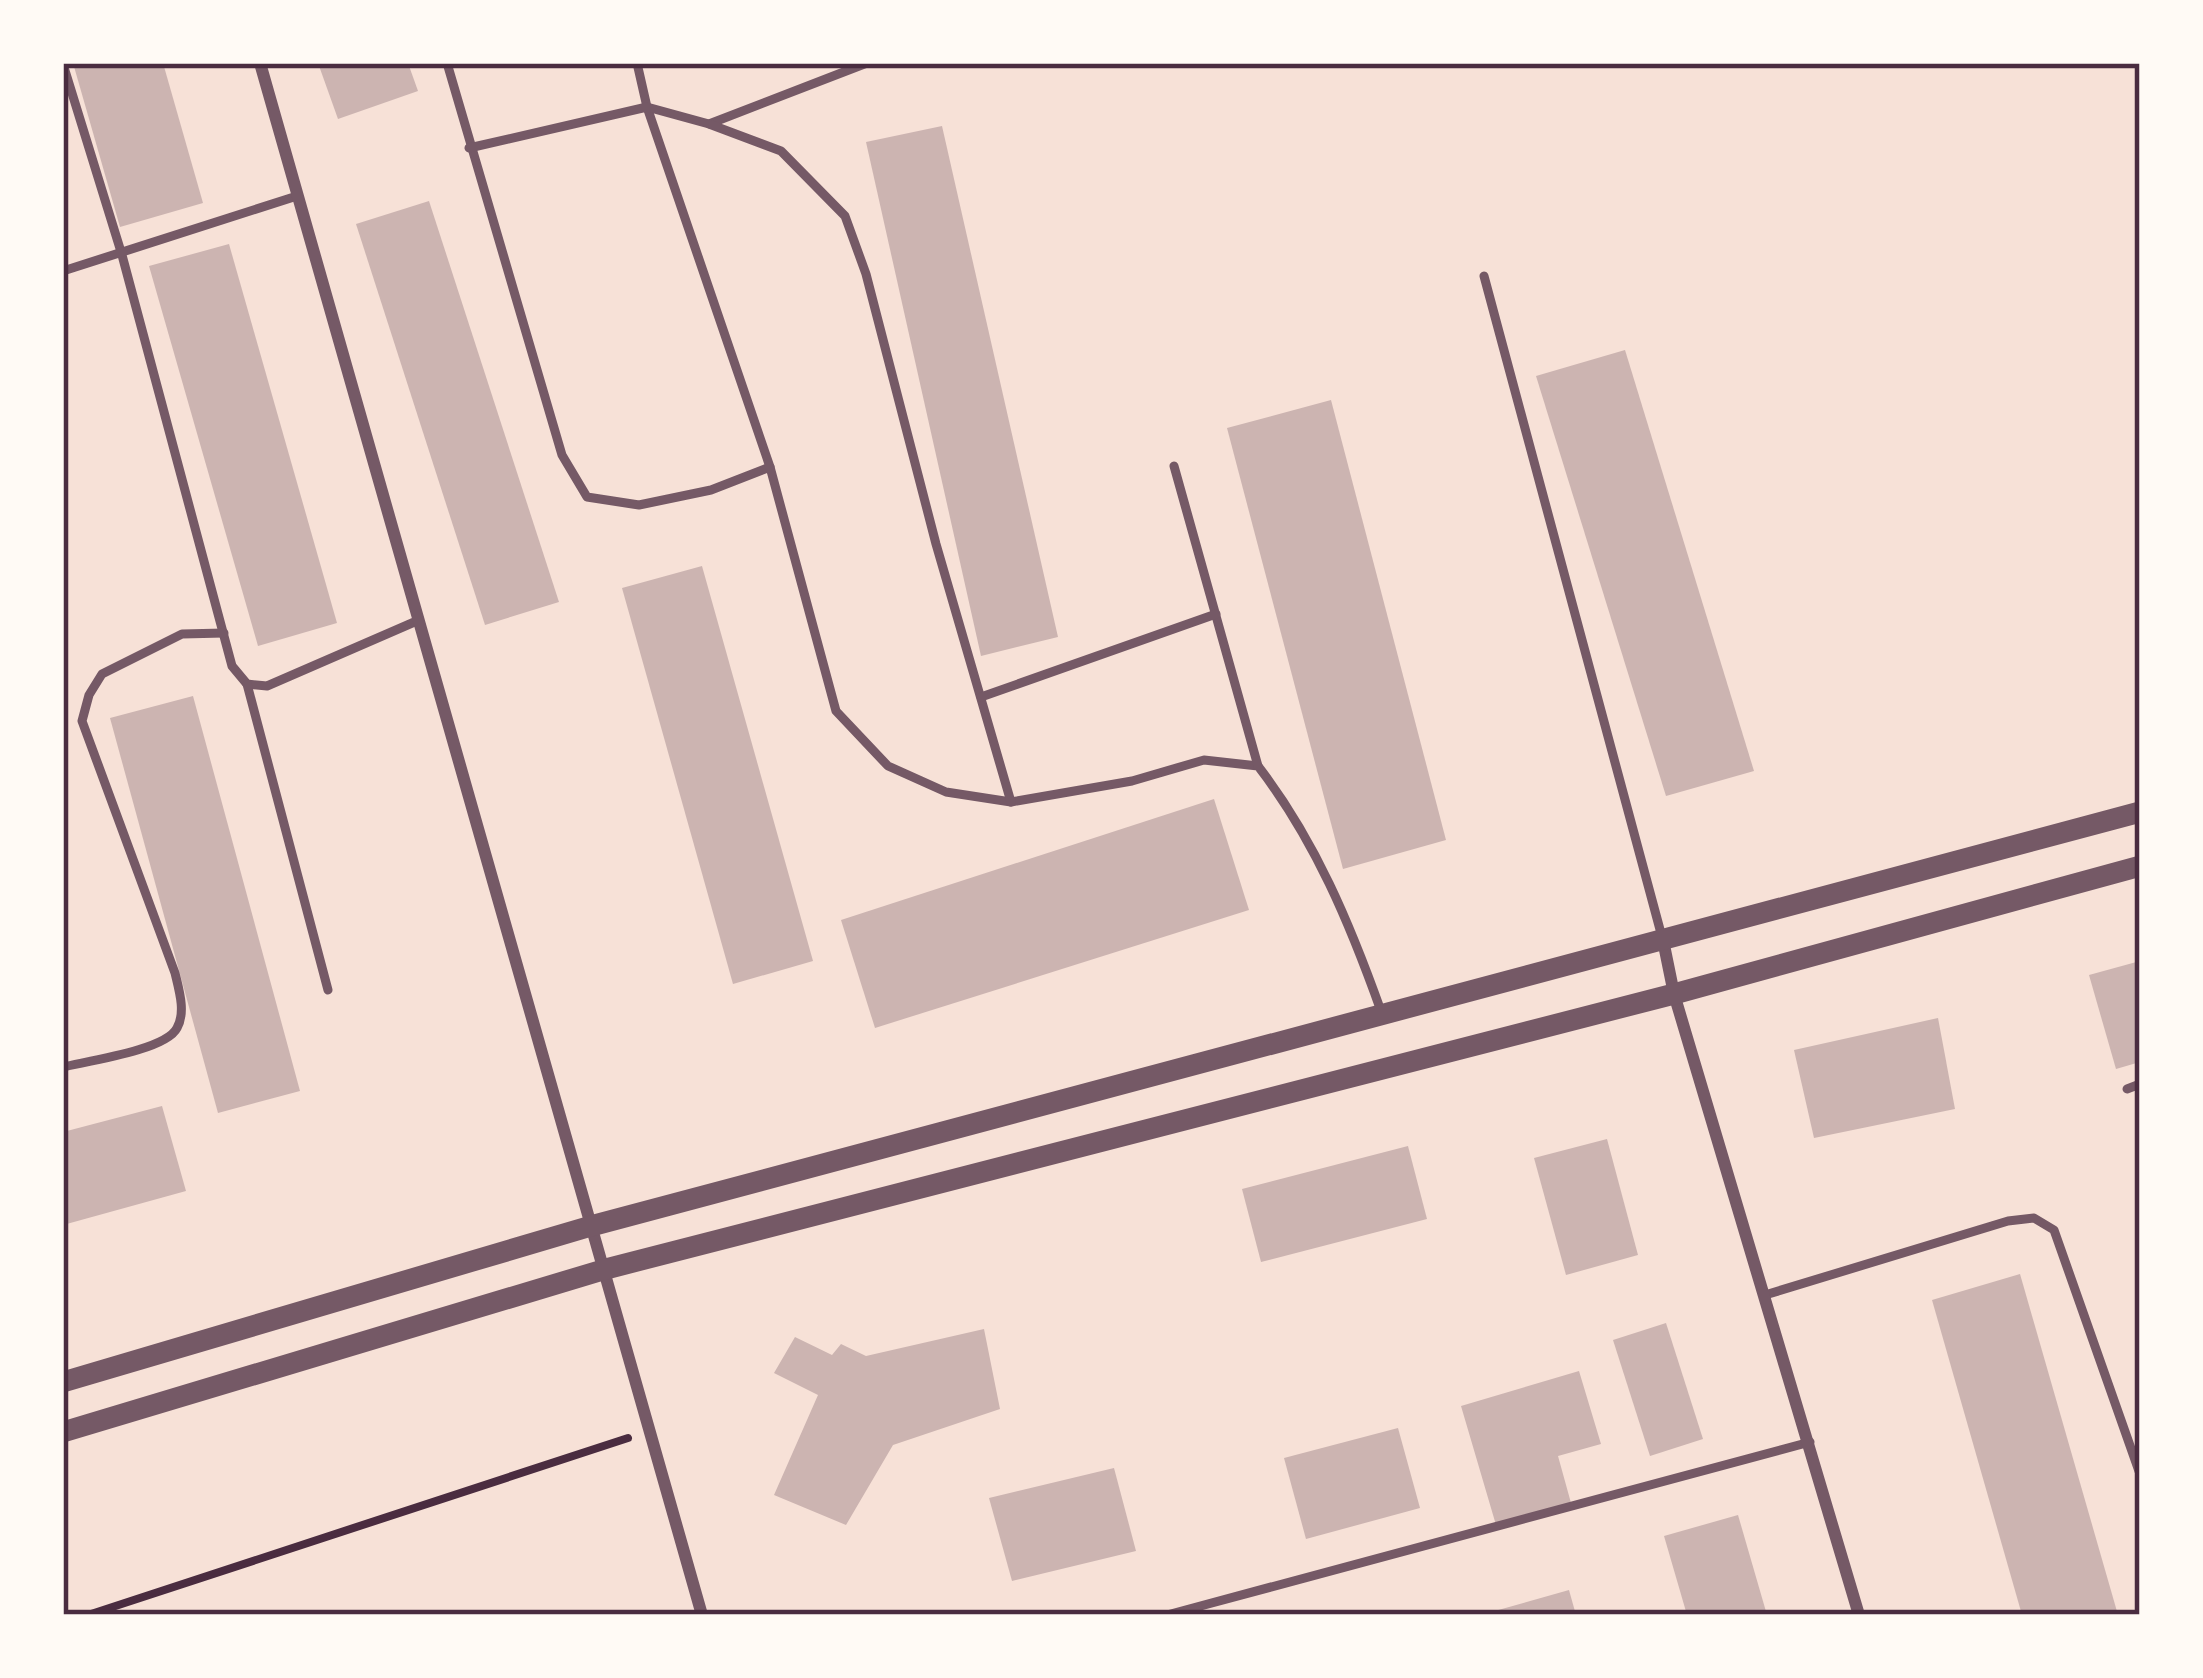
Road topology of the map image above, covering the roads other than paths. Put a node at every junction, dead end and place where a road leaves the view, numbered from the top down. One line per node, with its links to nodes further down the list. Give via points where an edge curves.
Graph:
1 (260, 63): 9 (street)
2 (447, 63): 8 (lane)
3 (637, 63): 6 (lane)
4 (867, 63): 7 (lane)
5 (63, 64): 10 (lane)
6 (647, 107): 7 (lane); 8 (lane); 14 (lane)
7 (709, 124): 19 (lane, via 781,151 844,216)
8 (470, 148): 14 (lane, via 562,454 587,497 639,506)
9 (297, 196): 10 (lane); 16 (street)
10 (122, 255): 11 (lane); 17 (lane)
11 (63, 271)
12 (1484, 276): 24 (lane)
13 (1174, 466): 15 (lane)
14 (770, 467): 21 (lane, via 836,711 888,766 946,792)
15 (1216, 614): 19 (lane); 20 (lane)
16 (419, 620): 18 (lane, via 267,686); 31 (street)
17 (224, 633): 18 (lane, via 232,666); 28 (lane, via 182,634 102,674 89,695 82,721 182,1002 166,1041)
18 (247, 684): 25 (lane)
19 (981, 697): 21 (lane)
20 (1258, 766): 21 (lane, via 1204,760); 27 (lane, via 1294,812 1351,927)
21 (1011, 802)
22 (2140, 812): 24 (street)
23 (2140, 866): 26 (street)
24 (1663, 940): 26 (street); 27 (street)
25 (328, 990)
26 (1674, 994): 32 (street); 33 (street)
27 (1383, 1016): 31 (street)
28 (63, 1067)
29 (2140, 1084): 30 (lane)
30 (2127, 1088)
31 (591, 1226): 32 (street); 34 (street)
32 (605, 1270): 35 (street); 38 (street)
33 (1766, 1295): 36 (street); 37 (lane, via 2034,1218 2054,1230)
34 (63, 1382)
35 (63, 1432)
36 (1810, 1442): 39 (lane); 40 (street)
37 (2140, 1474)
38 (702, 1615)
39 (1167, 1615)
40 (1859, 1615)

